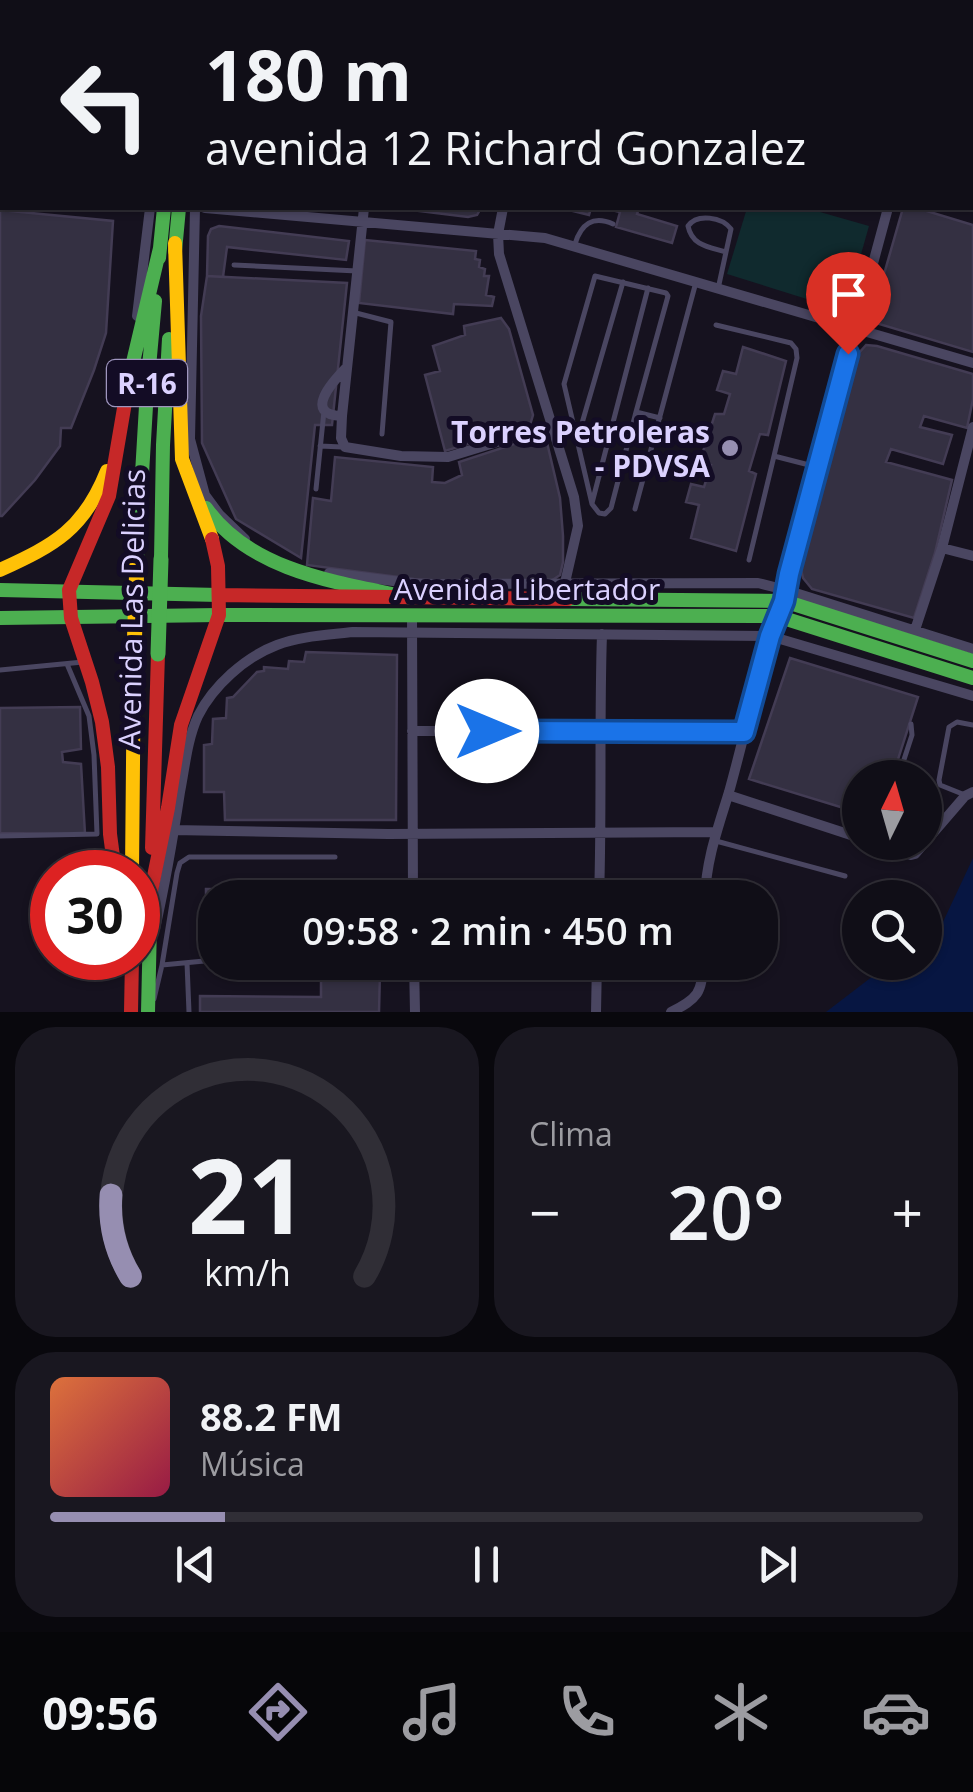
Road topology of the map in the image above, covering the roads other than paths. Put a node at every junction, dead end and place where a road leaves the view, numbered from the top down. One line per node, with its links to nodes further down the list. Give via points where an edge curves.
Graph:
1 (150, 210): 25 (street, R-16)
2 (164, 210): 12 (main road, Avenida Las Delicias / R-16)
3 (178, 210): 12 (main road, Avenida Las Delicias / R-16)
4 (195, 210): 52 (street, Avenida Las Delicias / R-16, via 190,439 205,495 219,514 242,537 313,571)
5 (227, 210): 9 (street)
6 (364, 210): 9 (street)
7 (503, 210): 11 (street)
8 (887, 210): 23 (street)
9 (362, 222): 11 (street); 16 (street)
10 (613, 224): 13 (lane, via 584,224)
11 (498, 234): 13 (street); 33 (street)
12 (168, 245): 25 (main road); 43 (main road, via 182,459); 87 (main road, Avenida Las Delicias / R-16, bridge, via 147,389 137,558); 88 (main road, Avenida Las Delicias / R-16, bridge)
13 (574, 246): 18 (street)
14 (726, 252): 14 (lane, via 728,224 692,220 690,236); 20 (lane)
15 (234, 265): 16 (lane)
16 (357, 271): 21 (street)
17 (623, 282): 19 (lane); 36 (lane); 36 (lane, via 593,278 564,384)
18 (696, 282): 20 (street); 32 (lane)
19 (648, 288): 30 (lane, via 668,296); 44 (lane)
20 (718, 288): 23 (street)
21 (353, 312): 26 (street); 35 (lane, via 391,322)
22 (716, 324): 40 (lane, via 796,348)
23 (855, 328): 24 (street); 41 (street)
24 (973, 363)
25 (131, 366): 37 (main road)
26 (348, 366): 27 (street); 28 (street)
27 (325, 394): 28 (street); 29 (street)
28 (344, 399): 31 (street)
29 (324, 411): 31 (street); 38 (lane)
30 (636, 412): 32 (lane); 44 (lane, via 611,508 599,514)
31 (342, 416): 39 (street)
32 (660, 418): 45 (lane)
33 (552, 425): 39 (street, via 448,457); 52 (street, via 578,526)
34 (973, 431): 46 (street)
35 (382, 434)
36 (577, 440): 44 (lane)
37 (118, 444): 49 (main road, via 94,502 72,529); 51 (main road, via 108,496)
38 (320, 446): 39 (lane); 42 (lane)
39 (345, 448)
40 (774, 456): 41 (lane); 48 (lane)
41 (817, 467): 55 (street)
42 (316, 490)
43 (198, 498): 53 (main road, via 214,544); 54 (main road, via 224,532 267,557 312,576)
44 (592, 504)
45 (635, 509)
46 (942, 548): 47 (street); 62 (street)
47 (973, 556)
48 (749, 560)
49 (0, 570)
50 (0, 590): 51 (main road, Avenida Libertador)
51 (73, 590): 53 (main road, Avenida Libertador); 58 (main road)
52 (563, 591): 54 (main road, Avenida Libertador); 55 (main road, Avenida Libertador)
53 (219, 595): 54 (main road, Avenida Libertador); 56 (main road)
54 (412, 598)
55 (782, 602): 59 (main road, Avenida Libertador); 61 (street); 62 (main road, Avenida Libertador); 68 (main road, Avenida Libertador)
56 (218, 615): 58 (main road, Avenida Libertador); 59 (main road, Avenida Libertador); 89 (main road, via 181,725)
57 (0, 618): 58 (main road, Avenida Libertador)
58 (71, 618): 65 (main road)
59 (412, 624): 60 (street); 72 (street); 79 (street, via 277,644 228,676 198,716)
60 (602, 634): 61 (street); 73 (street)
61 (770, 636): 69 (street); 74 (street)
62 (913, 636): 63 (street); 64 (main road, Avenida Libertador)
63 (973, 649)
64 (973, 661)
65 (86, 662): 66 (lane); 82 (main road, via 108,767)
66 (68, 664): 67 (lane); 82 (lane, via 88,716)
67 (0, 670)
68 (973, 678)
69 (973, 696)
70 (912, 724): 75 (lane)
71 (973, 725): 76 (lane, via 949,727 939,780)
72 (412, 731): 73 (street); 83 (street)
73 (599, 732): 74 (street); 80 (street)
74 (744, 732): 77 (street)
75 (904, 760)
76 (969, 794): 78 (street)
77 (728, 795): 81 (street); 85 (street)
78 (942, 826)
79 (173, 830): 83 (street); 95 (street)
80 (601, 832): 83 (street); 85 (street); 93 (street)
81 (842, 832)
82 (103, 834): 84 (lane); 86 (main road)
83 (411, 834): 92 (street)
84 (0, 836)
85 (714, 836): 91 (lane); 94 (street)
86 (108, 850)
87 (132, 850)
88 (152, 850)
89 (159, 850)
90 (335, 857): 96 (lane, via 189,858 180,863)
91 (845, 876)
92 (412, 880)
93 (600, 880)
94 (706, 880)
95 (160, 904)
96 (160, 925)
97 (160, 961): 99 (lane)
98 (198, 961): 99 (lane)
99 (187, 962): 107 (lane)
100 (142, 980): 105 (main road, Avenida Las Delicias / R-16)
101 (149, 980): 106 (main road, Avenida Las Delicias / R-16)
102 (414, 980): 108 (street)
103 (597, 980): 109 (street)
104 (701, 980): 110 (street, via 693,1001)
105 (131, 1012)
106 (150, 1012)
107 (188, 1012)
108 (415, 1012)
109 (596, 1012)
110 (671, 1012)

